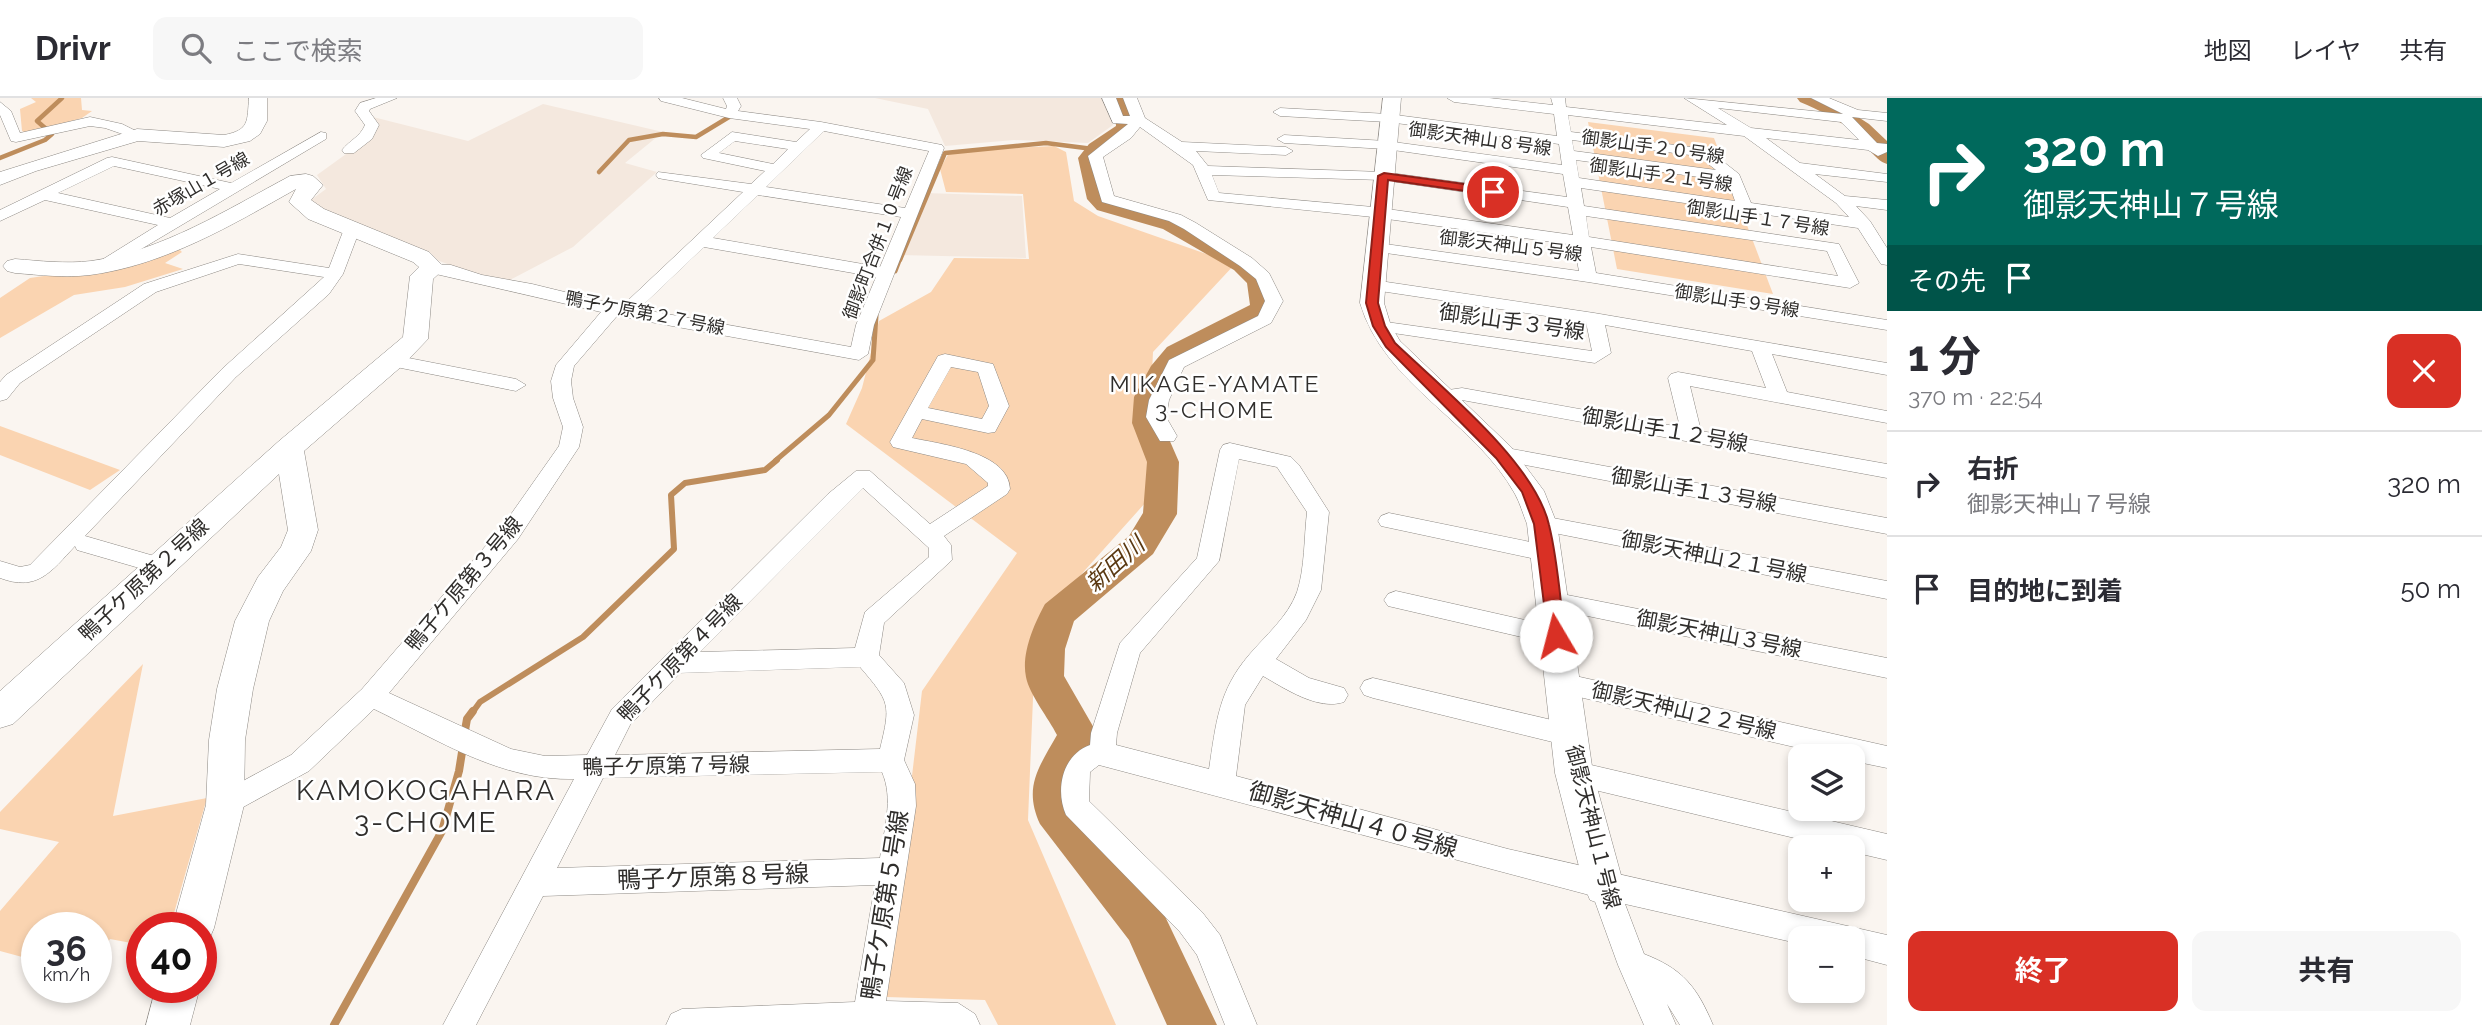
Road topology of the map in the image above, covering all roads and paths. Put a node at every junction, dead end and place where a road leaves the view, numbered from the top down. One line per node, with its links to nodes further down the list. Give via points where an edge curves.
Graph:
1 (258, 98): 20 (street, via 257,121 243,137 224,141)
2 (390, 98): 28 (street, via 365,106 362,111 372,125 367,136)
3 (666, 98): 13 (street)
4 (730, 98): 13 (street, via 734,106)
5 (1109, 98): 15 (street)
6 (1130, 98): 16 (street)
7 (1454, 98): 11 (street)
8 (1818, 98): 14 (street, via 1855,114)
9 (1694, 100): 19 (street); 27 (street, via 1845,118)
10 (1279, 105): 17 (street); 23 (street)
11 (1559, 105): 19 (street); 29 (street, 御影天神山５号線)
12 (0, 106): 20 (street, via 10,117 16,138 83,122)
13 (729, 114): 18 (street)
14 (1887, 117)
15 (1118, 120): 16 (street); 22 (street, via 1118,127)
16 (1137, 121): 24 (street); 79 (street, via 1126,135 1095,156 1107,199 1190,226 1263,277 1274,301 1265,319 1176,364 1156,417)
17 (1388, 121): 23 (street); 29 (street, 御影天神山８号線); 29 (street); 36 (street, 御影天神山１号線)
18 (821, 126): 25 (street, 鴨子ケ原第３号線); 26 (street)
19 (1751, 134): 27 (street); 31 (street)
20 (137, 135): 38 (street)
21 (321, 136): 39 (street, 赤塚山１号線)
22 (1088, 145)
23 (1285, 145): 24 (street); 34 (street)
24 (1179, 146): 33 (street)
25 (799, 147): 32 (street, 鴨子ケ原第３号線); 32 (street, via 732,136 708,155)
26 (937, 148): 48 (street, 御影町合併１０号線)
27 (1879, 148): 30 (street)
28 (349, 150)
29 (1567, 157): 45 (street, 御影天神山５号線); 46 (street, 御影山手２１号線); 46 (street, via 1702,152 1734,177)
30 (1887, 162)
31 (1795, 167): 37 (street); 42 (street)
32 (776, 169): 40 (street, 鴨子ケ原第３号線)
33 (1203, 170): 34 (street); 43 (street, via 1213,197)
34 (1288, 173): 36 (street); 43 (street)
35 (663, 175): 40 (street)
36 (1384, 176): 45 (street); 47 (street, 御影天神山１号線)
37 (1887, 177)
38 (0, 179)
39 (234, 188): 41 (street, via 112,161); 50 (street, 赤塚山１号線)
40 (755, 189): 48 (street); 54 (street, 鴨子ケ原第３号線)
41 (44, 195): 49 (street); 50 (street)
42 (1841, 200): 44 (street); 52 (street)
43 (1292, 202): 47 (street)
44 (1887, 205)
45 (1576, 207): 53 (street, 御影天神山５号線); 53 (street, 御影山手１７号線, via 1833,247 1850,283)
46 (1745, 207): 52 (street, 御影山手２１号線)
47 (1381, 212): 53 (street); 55 (street, 御影天神山１号線)
48 (910, 214): 60 (street, 御影町合併１０号線)
49 (0, 216)
50 (170, 223): 58 (street, 赤塚山１号線)
51 (352, 229): 58 (street, via 300,202 313,185 297,180 180,241); 59 (street, via 421,257); 61 (street)
52 (1874, 233): 56 (street)
53 (1581, 239): 62 (street, 御影天神山５号線)
54 (700, 241): 60 (street); 64 (street, 鴨子ケ原第３号線)
55 (1378, 248): 62 (street, 御影天神山５号線); 63 (street, 御影天神山１号線)
56 (1887, 260)
57 (5, 264): 58 (street, via 63,270)
58 (100, 267)
59 (433, 268): 64 (street, 鴨子ケ原第２７号線); 70 (street, 鴨子ケ原第２号線, via 422,276 415,338)
60 (885, 273): 69 (street, 御影町合併１０号線)
61 (335, 274): 73 (street, via 238,259 150,288 13,379); 89 (street, via 323,290 229,373 38,570 19,576)
62 (1588, 277): 66 (street, 御影山手９号線)
63 (1373, 285): 65 (street, 御影山手３号線); 67 (street, 御影天神山１号線, via 1372,303)
64 (620, 311): 69 (street, 鴨子ケ原第２７号線); 101 (street, 鴨子ケ原第３号線, via 565,365 563,398 573,427 569,447 510,533)
65 (1594, 318): 67 (street, 御影山手３号線, via 1602,353 1595,357); 68 (street, 御影山手３号線)
66 (1887, 325)
67 (1379, 326): 74 (street, 御影天神山１号線, via 1390,345)
68 (1759, 346): 71 (street, 御影山手３号線); 75 (street)
69 (859, 354)
70 (393, 361): 72 (street); 80 (street, 鴨子ケ原第２号線)
71 (1887, 369)
72 (516, 385)
73 (0, 396)
74 (1442, 396): 78 (street, 御影山手１２号線, via 1462,394); 81 (street, 御影天神山１号線)
75 (1779, 397): 77 (street); 78 (street, via 1678,378)
76 (917, 412): 85 (street, via 900,442 972,460 999,480 999,489)
77 (1887, 417)
78 (1692, 434): 82 (street, 御影山手１２号線)
79 (1167, 436)
80 (289, 448): 88 (street, 鴨子ケ原第２号線); 110 (street, via 303,530 251,621 227,740)
81 (1501, 454): 84 (street, 御影山手１３号線); 86 (street, 御影天神山１号線, via 1529,491)
82 (1887, 471)
83 (1389, 521): 86 (street, 御影天神山２１号線)
84 (1887, 526)
85 (929, 535): 94 (street, via 940,545 941,560 873,619); 96 (street, 鴨子ケ原第４号線, via 863,475)
86 (1543, 538): 90 (street, 御影天神山２１号線); 92 (street, 御影天神山１号線)
87 (85, 544): 88 (street)
88 (160, 566): 102 (street, 鴨子ケ原第２号線)
89 (0, 569)
90 (1887, 590)
91 (1396, 600): 93 (street)
92 (1552, 601): 93 (street, 御影天神山１号線); 97 (street, 御影天神山３号線)
93 (1556, 636): 98 (street, 御影天神山１号線)
94 (866, 657): 96 (street); 106 (street, via 895,691 901,715)
95 (1258, 661): 100 (street, via 1302,686); 104 (street, via 1298,614 1309,590 1318,512 1284,463 1230,450 1208,561 1129,650); 109 (street, via 1232,705)
96 (673, 663): 107 (street, 鴨子ケ原第４号線, via 621,717)
97 (1887, 668)
98 (1562, 683): 103 (street, 御影天神山１号線); 105 (street, 御影天神山２２号線)
99 (1373, 688): 103 (street)
100 (1335, 695)
101 (371, 696): 107 (street, 鴨子ケ原第７号線, via 507,760 545,768); 110 (street, 鴨子ケ原第３号線, via 300,763)
102 (0, 713)
103 (1569, 735): 108 (street, 御影天神山１号線)
104 (1102, 754): 109 (street, 御影天神山４０号線); 126 (street, via 1086,758 1076,769 1076,806 1203,938)
105 (1887, 757)
106 (891, 760): 107 (street, 鴨子ケ原第７号線); 112 (street, 鴨子ケ原第５号線, via 901,784 902,806)
107 (593, 768): 113 (street, 鴨子ケ原第４号線)
108 (1574, 773): 111 (street); 114 (street, 御影天神山１号線)
109 (1221, 783): 114 (street, 御影天神山４０号線)
110 (225, 805): 115 (street)
111 (1887, 847)
112 (892, 871): 113 (street, 鴨子ケ原第８号線); 121 (street, 鴨子ケ原第５号線)
113 (534, 883): 123 (street, 鴨子ケ原第４号線)
114 (1604, 886): 116 (street); 119 (street, 御影天神山１号線)
115 (196, 912)
116 (1789, 926)
117 (1865, 944): 118 (street)
118 (1887, 950)
119 (1633, 965): 127 (street, 御影天神山１号線); 128 (street, via 1660,975 1679,992)
120 (174, 1003): 122 (street)
121 (867, 1017): 124 (street); 125 (street, 鴨子ケ原第５号線, via 958,1019)
122 (168, 1025)
123 (458, 1025)
124 (682, 1025)
125 (964, 1025)
126 (1241, 1025)
127 (1660, 1025)
128 (1697, 1025)

